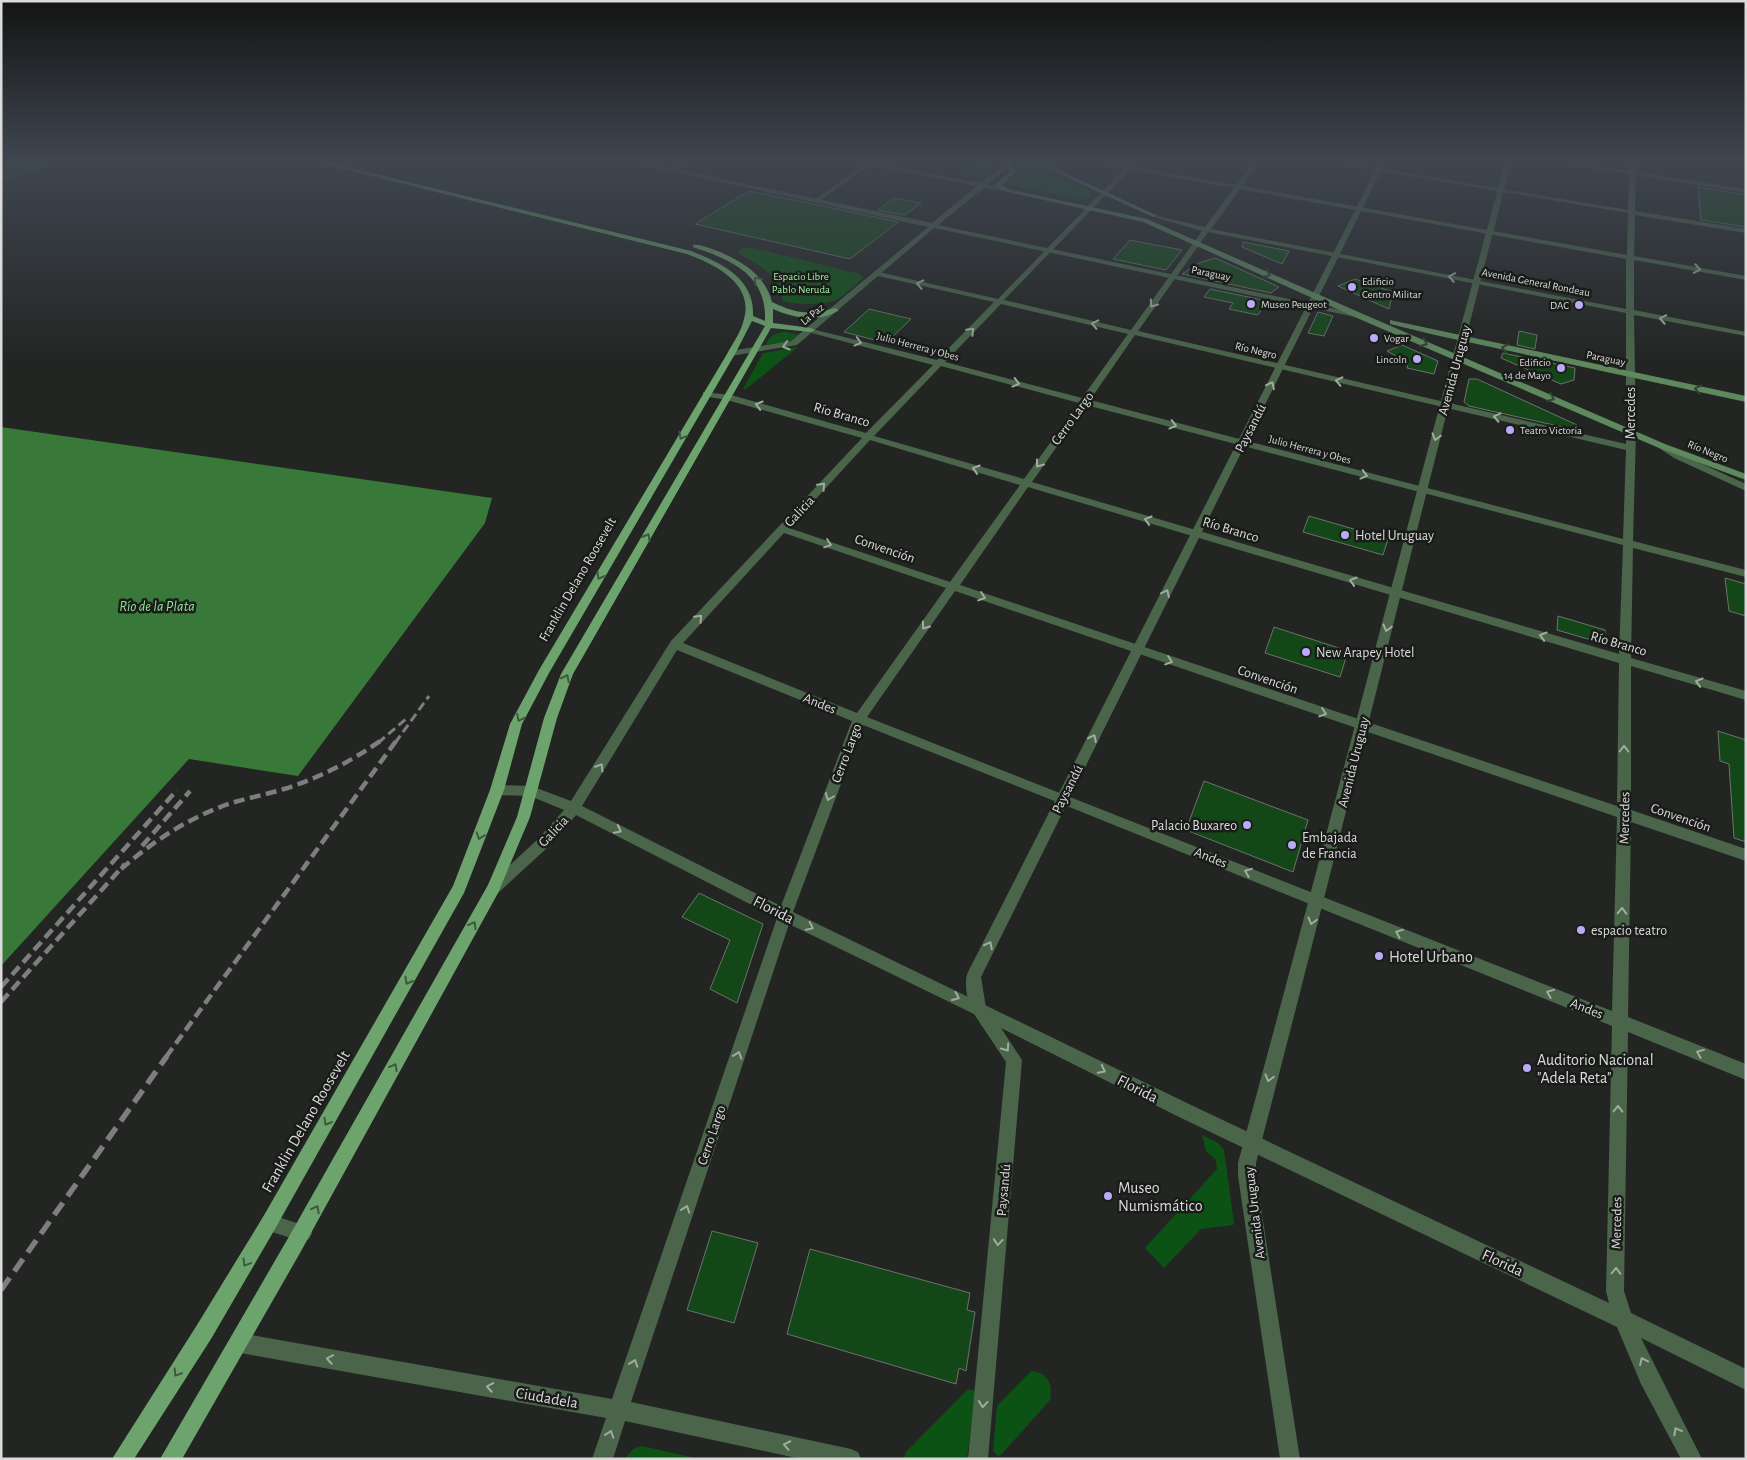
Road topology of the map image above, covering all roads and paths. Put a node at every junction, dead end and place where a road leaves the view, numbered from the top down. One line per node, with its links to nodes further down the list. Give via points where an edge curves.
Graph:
1 (586, 227): 30 (main road, via 706,258 739,282 749,300)
2 (615, 227): 27 (main road, one-way to 2, via 765,289 756,278 714,252)
3 (931, 227): 21 (street, La Paz)
4 (943, 227): 18 (street, Paraguay)
5 (1072, 227): 18 (street, Galicia)
6 (1170, 227): 16 (main road)
7 (1182, 227): 16 (main road)
8 (1211, 227): 16 (street, Cerro Largo)
9 (1349, 227): 19 (street, Paysandú)
10 (1462, 227): 15 (street)
11 (1491, 227): 15 (street, Avenida Uruguay)
12 (1631, 227): 20 (street, Mercedes)
13 (1723, 227): 14 (street)
14 (1746, 231)
15 (1490, 232): 20 (street); 24 (street, Avenida Uruguay)
16 (1204, 237): 19 (street, Avenida General Rondeau); 22 (street, Cerro Largo); 25 (main road, one-way to 25)
17 (1220, 244): 25 (main road)
18 (1050, 250): 22 (street, Paraguay); 26 (street, Galicia)
19 (1335, 255): 24 (street, Avenida General Rondeau, one-way to 19); 25 (street, Paysandú)
20 (1630, 257): 23 (street, one-way to 23); 29 (street, Mercedes)
21 (877, 274): 26 (street, Río Negro, one-way to 21); 28 (street, La Paz)
22 (1172, 277): 25 (street, Paraguay); 33 (street, Cerro Largo, one-way to 33)
23 (1746, 278)
24 (1477, 282): 29 (street, Avenida General Rondeau); 35 (street, Avenida Uruguay)
25 (1314, 297): 35 (main road, Paraguay, via 1395,323); 38 (main road, Río Negro, one-way to 38); 40 (street, Paysandú)
26 (1000, 302): 33 (street, Río Negro, one-way to 26); 39 (street, Galicia, one-way to 26)
27 (770, 304): 28 (main road, via 799,316); 31 (main road)
28 (835, 310): 32 (street, La Paz)
29 (1630, 312): 34 (street, Avenida General Rondeau, one-way to 29); 41 (street, Mercedes)
30 (749, 317): 31 (main road); 37 (main road, Franklin Delano Roosevelt)
31 (769, 324): 32 (main road); 36 (main road)
32 (811, 330): 36 (street, La Paz, one-way to 36, via 786,346); 39 (street, Julio Herrera y Obes, one-way to 39)
33 (1133, 333): 40 (street, Río Negro); 45 (street, Cerro Largo)
34 (1746, 334)
35 (1462, 339): 38 (street, Avenida Uruguay); 41 (main road, Paraguay, one-way to 35)
36 (756, 348): 37 (street, La Paz); 43 (main road)
37 (731, 354): 42 (main road, Franklin Delano Roosevelt)
38 (1458, 357): 46 (street, Avenida Uruguay); 47 (main road, Río Negro, one-way to 47)
39 (939, 363): 45 (street, Julio Herrera y Obes, one-way to 45); 48 (street, Galicia)
40 (1280, 367): 46 (street, Río Negro, one-way to 40); 49 (street, Paysandú, one-way to 40)
41 (1630, 374): 44 (main road, Paraguay, one-way to 41); 47 (street, Mercedes)
42 (706, 394): 43 (street, Río Branco); 68 (main road, Franklin Delano Roosevelt, one-way to 68, via 516,724)
43 (728, 397): 48 (street, Río Branco, one-way to 43); 69 (main road, one-way to 43, via 548,720 567,674)
44 (1746, 399)
45 (1084, 401): 49 (street, Julio Herrera y Obes, one-way to 49); 53 (street, Cerro Largo, one-way to 53)
46 (1445, 405): 51 (street, Río Negro, one-way to 46); 55 (street, Avenida Uruguay, one-way to 55)
47 (1631, 432): 50 (main road, Río Negro); 51 (street, Mercedes)
48 (868, 437): 53 (street, Río Branco, one-way to 48); 56 (street, Galicia, one-way to 48)
49 (1242, 443): 55 (street, Julio Herrera y Obes, one-way to 55); 57 (street, Paysandú)
50 (1662, 446): 52 (main road, Río Negro); 54 (street)
51 (1630, 448): 58 (street, Mercedes)
52 (1746, 477)
53 (1025, 484): 57 (street, Río Branco, one-way to 53); 60 (street, Cerro Largo)
54 (1746, 488)
55 (1421, 490): 58 (street, Julio Herrera y Obes); 61 (street, Avenida Uruguay)
56 (782, 529): 60 (street, Convención, one-way to 60); 62 (street, Galicia, one-way to 56)
57 (1195, 534): 61 (street, Río Branco, one-way to 57); 63 (street, Paysandú, one-way to 57)
58 (1628, 544): 59 (street, Julio Herrera y Obes); 64 (street, Mercedes)
59 (1746, 574)
60 (953, 587): 63 (street, Convención, one-way to 63); 66 (street, Cerro Largo, one-way to 66)
61 (1396, 594): 64 (street, Río Branco, one-way to 61); 67 (street, Avenida Uruguay, one-way to 67)
62 (675, 644): 66 (street, Andes); 71 (street, Galicia, one-way to 62)
63 (1138, 650): 67 (street, Convención, one-way to 67); 70 (street, Paysandú, one-way to 63)
64 (1624, 660): 65 (street, Río Branco, one-way to 64); 72 (street, Mercedes, one-way to 64)
65 (1746, 696)
66 (859, 719): 70 (street, Andes); 76 (street, Cerro Largo, one-way to 76)
67 (1362, 726): 72 (street, Convención); 75 (street, Avenida Uruguay)
68 (497, 790): 69 (street); 81 (main road, Franklin Delano Roosevelt, one-way to 81, via 459,889)
69 (531, 791): 71 (street, Florida); 74 (main road, via 515,842)
70 (1062, 798): 75 (street, Andes, one-way to 70); 77 (street, Paysandú, one-way to 70, via 973,977)
71 (574, 808): 74 (street, Galicia, via 542,844); 76 (street, Florida, one-way to 76)
72 (1624, 814): 73 (street, Convención); 78 (street, Mercedes, one-way to 72)
73 (1746, 855)
74 (493, 889): 82 (main road, one-way to 74)
75 (1317, 900): 78 (street, Andes, one-way to 75); 80 (street, Avenida Uruguay, one-way to 80)
76 (785, 915): 77 (street, Florida, one-way to 77); 86 (street, Cerro Largo, one-way to 76)
77 (978, 1008): 80 (street, Florida, one-way to 80); 91 (street, Paysandú, one-way to 91, via 1014,1060)
78 (1619, 1021): 79 (street, Andes, one-way to 78); 83 (street, Mercedes, one-way to 78, via 1615,1291)
79 (1746, 1072)
80 (1251, 1142): 83 (street, Florida); 92 (street, Avenida Uruguay, via 1247,1176)
81 (269, 1223): 82 (street); 87 (main road, Franklin Delano Roosevelt, one-way to 87)
82 (303, 1233): 84 (main road)
83 (1622, 1319): 85 (street, Florida); 93 (street, Mercedes, one-way to 83)
84 (240, 1343): 86 (street, Ciudadela, one-way to 84); 88 (main road)
85 (1746, 1380)
86 (619, 1410): 89 (street, Cerro Largo, one-way to 86); 90 (street, Ciudadela, one-way to 86)
87 (122, 1459)
88 (170, 1459)
89 (602, 1459)
90 (851, 1459)
91 (978, 1459)
92 (1290, 1459)
93 (1692, 1459)

